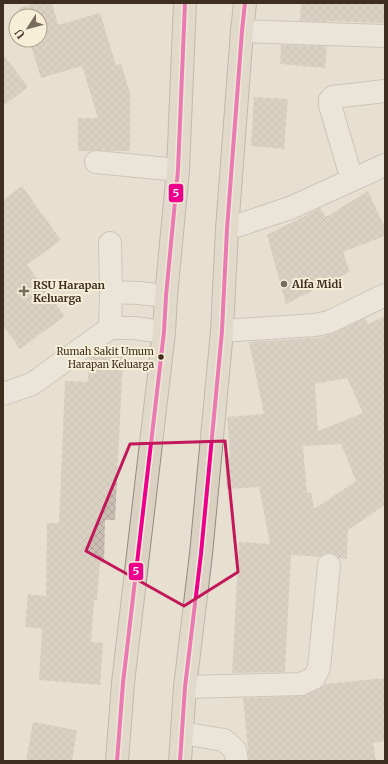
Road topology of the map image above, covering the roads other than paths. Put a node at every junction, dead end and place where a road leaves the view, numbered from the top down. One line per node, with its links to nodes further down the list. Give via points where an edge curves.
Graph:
1 (185, 3): 8 (highway)
2 (245, 3): 3 (highway)
3 (242, 32): 4 (lane); 10 (highway)
4 (385, 36)
5 (385, 91): 9 (lane, via 333,97 330,100)
6 (96, 162): 8 (lane)
7 (385, 165): 9 (lane)
8 (178, 170): 14 (highway)
9 (352, 180): 10 (lane, via 290,208)
10 (227, 229): 16 (highway)
11 (110, 243): 12 (lane)
12 (111, 292): 14 (lane); 15 (lane)
13 (385, 295): 16 (lane, via 329,322)
14 (166, 296): 17 (highway)
15 (110, 328): 17 (lane); 18 (lane, via 32,384)
16 (222, 331): 20 (highway, via 201,554)
17 (164, 332): 22 (highway, via 123,683)
18 (3, 394)
19 (329, 566): 20 (lane, via 319,668 314,678 301,684)
20 (185, 687): 21 (highway)
21 (182, 733): 23 (highway); 24 (lane, via 224,740 235,750)
22 (117, 761)
23 (180, 761)
24 (237, 761)

